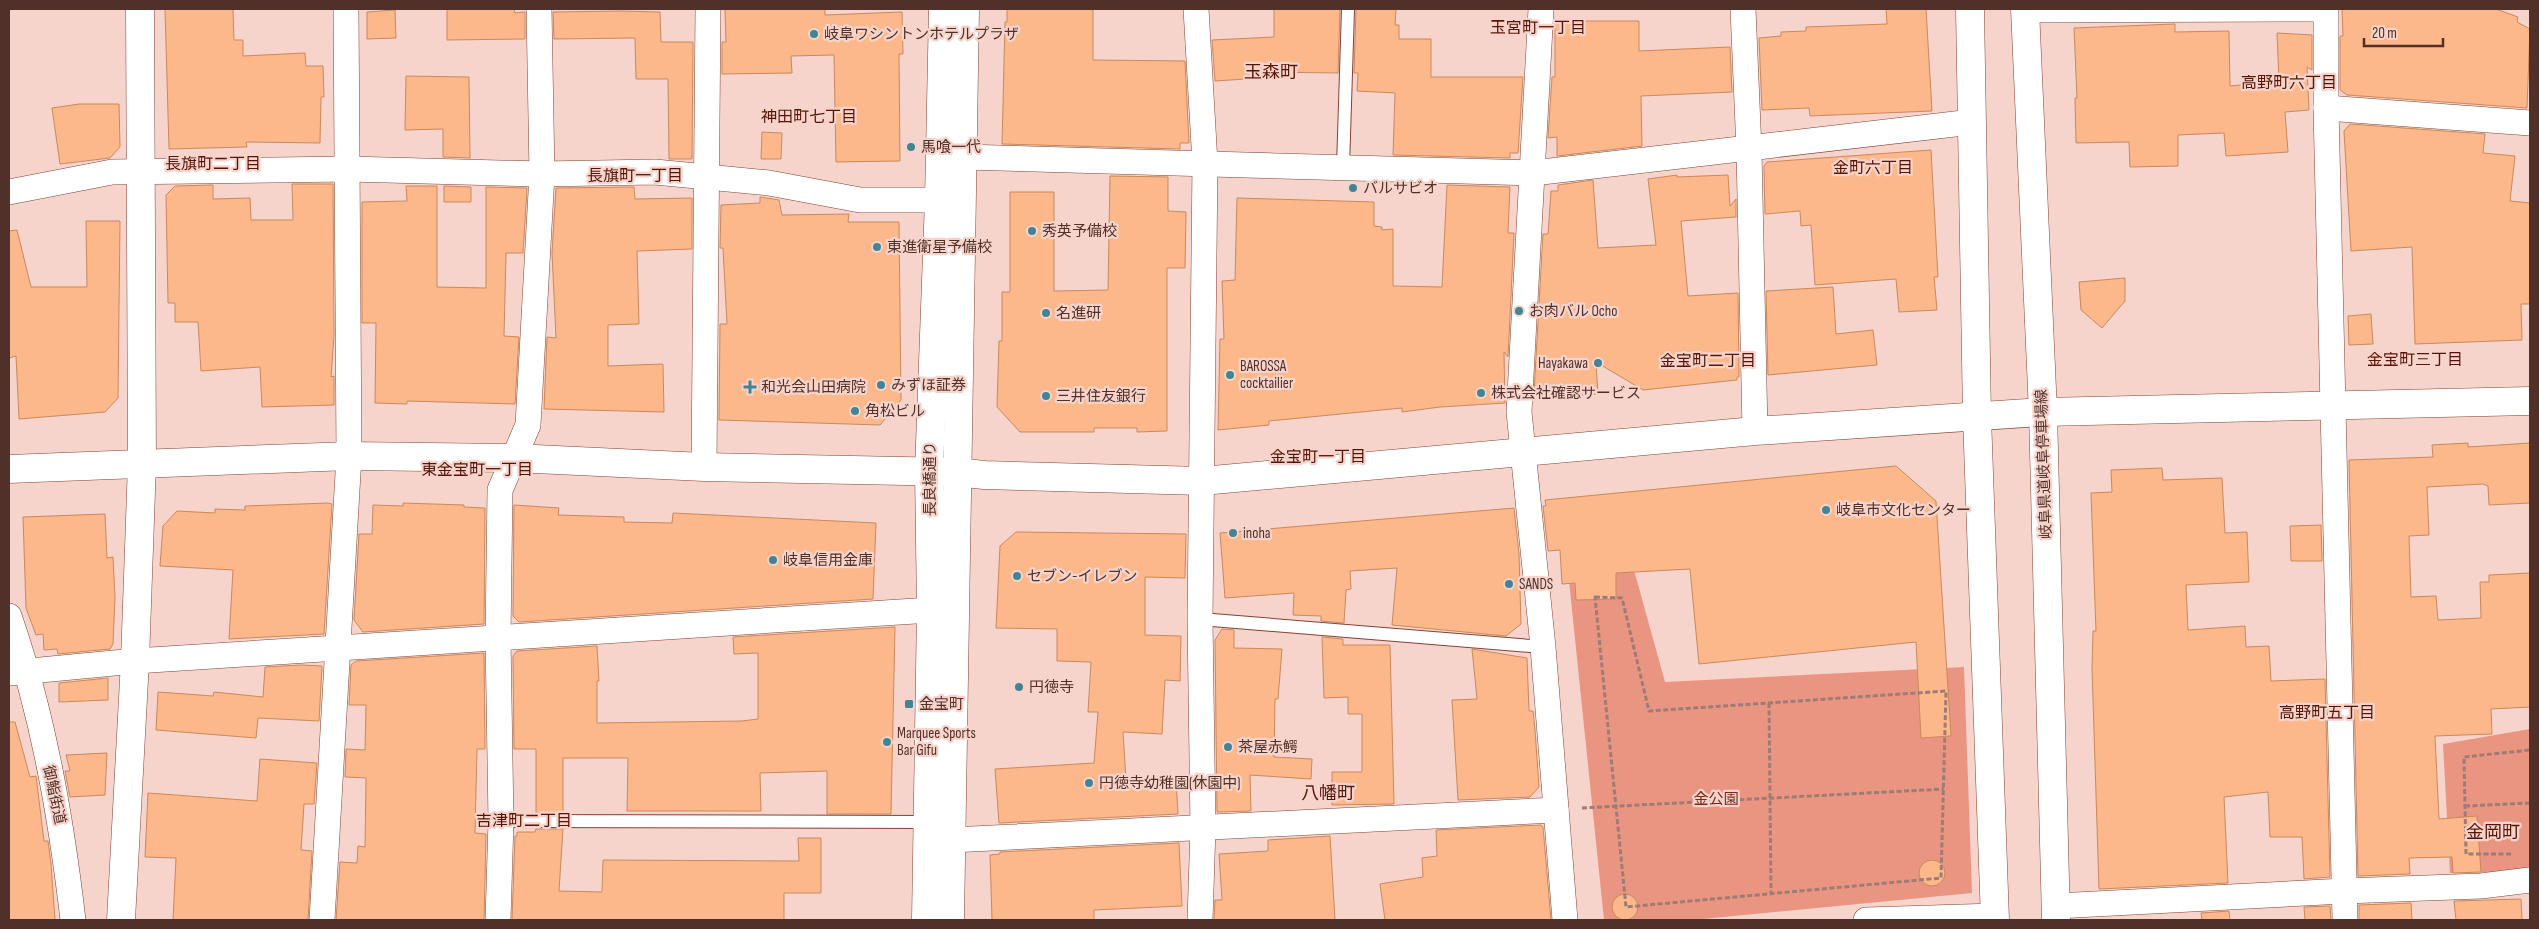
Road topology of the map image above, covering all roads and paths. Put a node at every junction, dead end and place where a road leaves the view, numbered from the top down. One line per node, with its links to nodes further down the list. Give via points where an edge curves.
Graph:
1 (140, 9): 23 (main road)
2 (346, 9): 22 (street)
3 (539, 9): 25 (street)
4 (708, 9): 26 (street)
5 (943, 9): 28 (main road, 長良橋通り)
6 (965, 9): 19 (main road, 長良橋通り)
7 (1196, 9): 20 (street)
8 (1348, 9): 21 (lane)
9 (1541, 9): 24 (street)
10 (1743, 9): 18 (street)
11 (1970, 9): 16 (main road)
12 (2025, 9): 13 (street); 31 (main road, 岐阜県道岐阜停車場線)
13 (2322, 9)
14 (2326, 9): 15 (street)
15 (2326, 108): 17 (street); 30 (street)
16 (1972, 122): 18 (street); 32 (main road)
17 (2530, 123)
18 (1749, 150): 24 (street); 33 (street)
19 (962, 157): 20 (street); 41 (main road, 長良橋通り)
20 (1205, 163): 21 (street); 42 (street)
21 (1343, 167): 24 (street)
22 (348, 169): 23 (street); 25 (street); 35 (street)
23 (140, 172): 27 (street, via 112,172); 37 (main road)
24 (1533, 173): 34 (street, via 1519,412)
25 (542, 174): 26 (street, via 655,172); 36 (street, via 528,425)
26 (708, 176): 28 (street, via 769,183 860,200); 38 (street)
27 (9, 192)
28 (939, 200): 40 (main road, 長良橋通り)
29 (2530, 402): 30 (main road)
30 (2333, 404): 31 (main road); 64 (street)
31 (2043, 412): 32 (main road); 66 (main road, 岐阜県道岐阜停車場線)
32 (1977, 417): 33 (main road); 67 (main road)
33 (1756, 432): 34 (main road)
34 (1522, 452): 42 (main road); 47 (street)
35 (349, 456): 36 (main road); 37 (main road); 48 (street)
36 (514, 458): 38 (main road); 46 (street, via 500,490)
37 (142, 463): 39 (main road); 49 (main road)
38 (704, 467): 40 (main road)
39 (9, 469)
40 (929, 471): 41 (main road); 43 (main road, 長良橋通り)
41 (956, 472): 42 (main road); 61 (main road, 長良橋通り)
42 (1202, 482): 45 (street)
43 (931, 610): 46 (street); 59 (main road, 長良橋通り)
44 (9, 616): 50 (street, 御鮨街道)
45 (1200, 619): 47 (lane); 60 (street)
46 (498, 638): 48 (street); 58 (street)
47 (1543, 647): 57 (street)
48 (337, 650): 49 (street); 70 (street)
49 (135, 661): 50 (street); 69 (main road)
50 (18, 672): 68 (street, 御鮨街道, via 63,835)
51 (1769, 703): 53 (path, via 1946,691); 55 (path, via 1650,711 1622,598 1595,597); 65 (path)
52 (2530, 750): 56 (path, via 2464,757)
53 (1944, 789): 55 (path); 65 (path, via 1941,878)
54 (2530, 802): 56 (path)
55 (1616, 806): 57 (path); 65 (path, via 1626,907)
56 (2464, 806): 62 (path, via 2466,854)
57 (1556, 810): 60 (street); 75 (street)
58 (501, 821): 59 (lane); 71 (street)
59 (928, 822): 72 (main road, 長良橋通り)
60 (1203, 828): 61 (street); 74 (street)
61 (951, 840): 73 (main road, 長良橋通り)
62 (2512, 854)
63 (2530, 880): 64 (street, via 2481,886)
64 (2344, 890): 66 (street); 77 (street)
65 (1771, 894)
66 (2056, 913)
67 (1995, 918): 76 (street)
68 (73, 920)
69 (120, 920)
70 (322, 920)
71 (498, 920)
72 (926, 920)
73 (950, 920)
74 (1200, 920)
75 (1565, 920)
76 (1866, 920)
77 (2345, 920)

